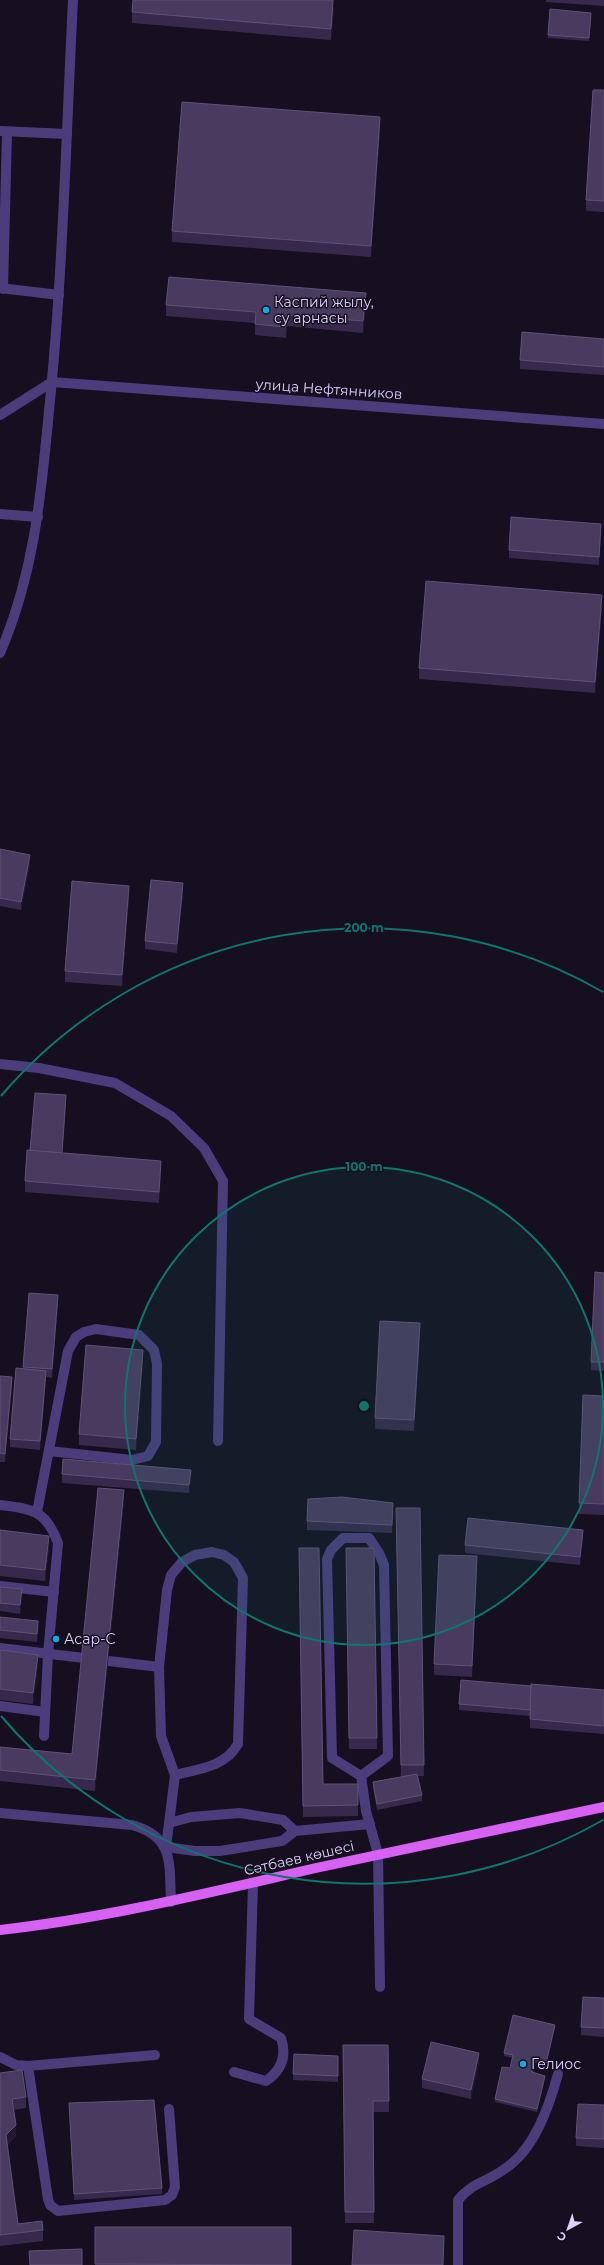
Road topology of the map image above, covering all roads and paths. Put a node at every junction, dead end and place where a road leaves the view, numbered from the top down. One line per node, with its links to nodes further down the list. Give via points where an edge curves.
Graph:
1 (73, 0): 3 (street)
2 (4, 131): 3 (street); 4 (street)
3 (67, 134): 5 (street)
4 (2, 288): 5 (street)
5 (59, 295): 6 (street)
6 (52, 382): 7 (street); 8 (street, улица Нефтянников); 10 (street)
7 (0, 415)
8 (604, 424)
9 (0, 514): 10 (street)
10 (38, 517): 11 (street, via 26,577)
11 (0, 653)
12 (0, 1064): 13 (street, via 39,1068 115,1084 171,1116 204,1148 223,1181)
13 (218, 1440)
14 (49, 1451): 14 (street, via 68,1351 76,1337 96,1328 139,1335 148,1342 154,1350 157,1364 156,1442 148,1456 132,1460); 16 (street)
15 (0, 1505): 16 (street, via 27,1508)
16 (37, 1512): 18 (street, via 53,1527 58,1543)
17 (0, 1586): 18 (street)
18 (54, 1592): 20 (street)
19 (0, 1648): 20 (street)
20 (48, 1654): 21 (street); 23 (street)
21 (159, 1667): 25 (street, via 161,1736); 25 (street, via 167,1590 171,1575 182,1562 195,1555 212,1552 224,1555 234,1562 244,1578 238,1744 224,1761)
22 (0, 1706): 23 (street)
23 (45, 1712): 24 (street)
24 (44, 1736)
25 (175, 1775): 29 (street)
26 (361, 1776): 26 (street, via 332,1758 327,1558 343,1538 369,1538 384,1565 388,1756); 30 (street)
27 (604, 1807): 33 (main road, Сәтбаев көшесі)
28 (0, 1813): 32 (street, via 132,1825 156,1836)
29 (169, 1823): 31 (street, via 191,1817 240,1813 283,1820); 32 (street)
30 (370, 1824): 31 (street); 33 (street)
31 (295, 1831): 32 (street, via 282,1841 220,1850 195,1851)
32 (166, 1847): 35 (street)
33 (378, 1854): 34 (main road, Сәтбаев көшесі); 37 (street)
34 (253, 1882): 35 (main road, Сәтбаев көшесі); 41 (street, via 249,2019 281,2038 285,2050 282,2064 275,2075 266,2082)
35 (172, 1902): 36 (main road, Сәтбаев көшесі, via 58,1923)
36 (0, 1930)
37 (380, 1987)
38 (155, 2055): 40 (street)
39 (0, 2057): 40 (street, via 16,2065)
40 (28, 2066): 43 (street, via 48,2199 50,2205 58,2211 165,2200 169,2197 175,2187)
41 (234, 2072)
42 (558, 2074): 44 (street, via 548,2108 521,2156 504,2170 468,2188 458,2200)
43 (169, 2109)
44 (458, 2265)

